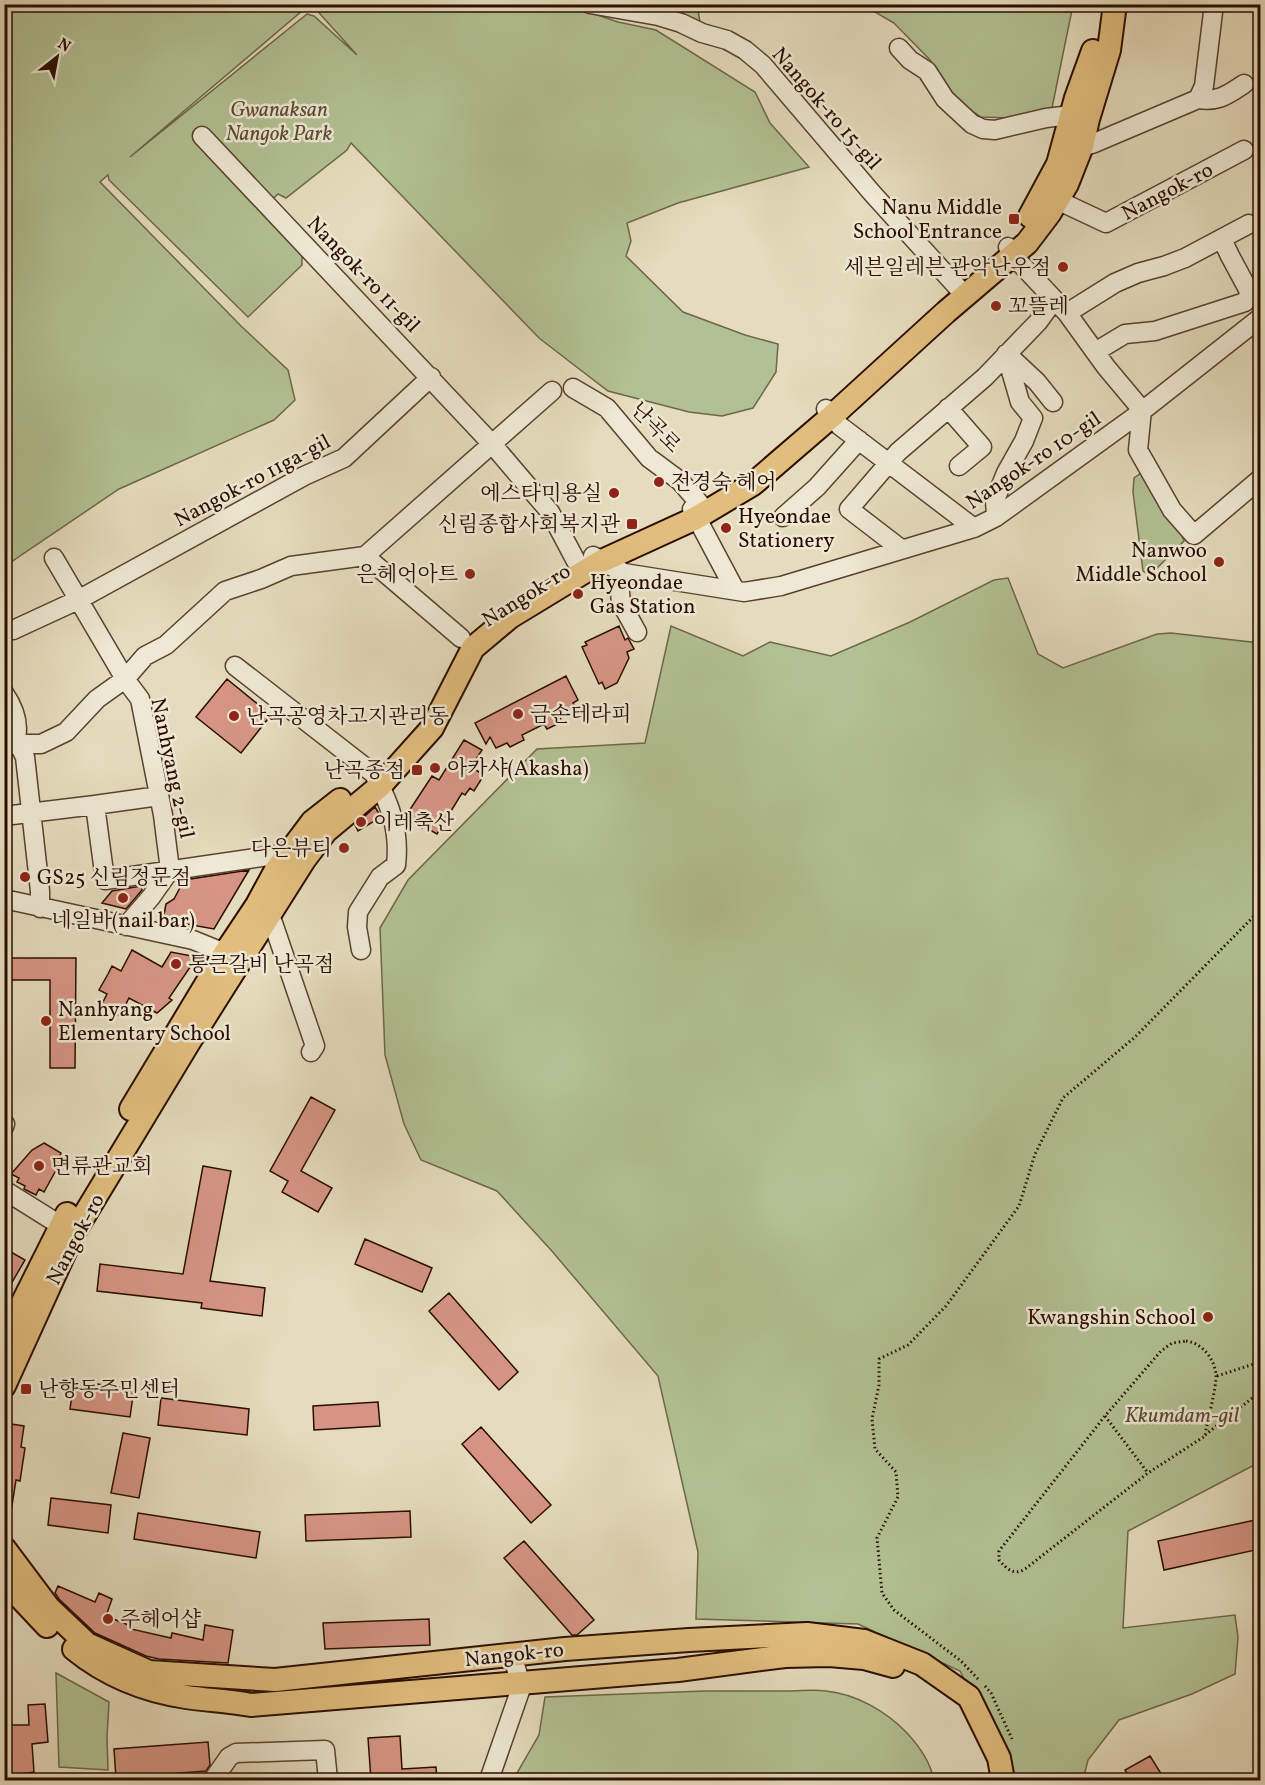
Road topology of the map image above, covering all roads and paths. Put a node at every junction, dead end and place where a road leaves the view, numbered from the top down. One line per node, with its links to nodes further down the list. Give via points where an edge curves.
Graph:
1 (590, 4): 16 (street, Nangok-ro 15-gil, via 681,22 727,40 763,64)
2 (1101, 4): 8 (main road, Nangok-ro, via 1091,60)
3 (1116, 4): 10 (main road, Nangok-ro, via 1109,50)
4 (1215, 4): 7 (street, via 1204,86)
5 (899, 48): 8 (street, via 927,71 945,99 983,129)
6 (1244, 84): 7 (street, via 1212,101)
7 (1198, 99): 10 (street)
8 (1071, 115): 15 (main road, Nangok-ro, via 1058,164)
9 (202, 136): 23 (street, Nangok-ro 11-gil)
10 (1082, 146): 12 (main road, Nangok-ro)
11 (1244, 150): 12 (street, Nangok-ro, via 1107,223)
12 (1057, 201): 15 (main road, Nangok-ro, via 1027,243)
13 (1249, 224): 14 (street)
14 (1222, 239): 18 (street, via 1250,293); 19 (street, via 1185,258 1115,283)
15 (1011, 251): 16 (main road, Nangok-ro); 17 (street); 29 (main road, Nangok-ro)
16 (960, 290): 29 (main road, Nangok-ro, via 901,338)
17 (1054, 300): 19 (street); 22 (street)
18 (1245, 302): 20 (street); 21 (street, via 1155,331 1125,334)
19 (1067, 313): 21 (street)
20 (1258, 320): 28 (street, Nangok-ro 10-gil)
21 (1095, 352): 28 (street)
22 (1006, 354): 26 (street); 27 (street); 37 (street, via 1020,402 1033,418 995,500)
23 (431, 377): 31 (street, Nangok-ro 11-gil); 44 (street, Nangok-ro 11ga-gil, via 344,458)
24 (573, 388): 35 (street, 난곡로, via 607,408 649,458 680,481)
25 (552, 391): 31 (street)
26 (1053, 402)
27 (948, 408): 32 (street); 33 (street, via 982,447)
28 (1142, 410): 34 (street, via 1138,450 1172,510 1194,535); 37 (street, Nangok-ro 10-gil)
29 (829, 413): 30 (street); 35 (main road, Nangok-ro)
30 (859, 440): 32 (street); 36 (street, via 817,487)
31 (492, 444): 40 (street); 42 (street, Nangok-ro 11-gil)
32 (889, 462): 38 (street); 39 (street, via 849,509)
33 (958, 466)
34 (1260, 479)
35 (696, 510): 42 (main road, Nangok-ro); 43 (street, 난곡로)
36 (783, 517)
37 (996, 517): 38 (street, Nangok-ro 10-gil)
38 (974, 528): 39 (street, Nangok-ro 10-gil)
39 (902, 549): 43 (street, Nangok-ro 10-gil, via 781,586)
40 (365, 556): 47 (street); 49 (street, via 291,566 225,591 166,645 145,656)
41 (54, 558): 44 (street)
42 (597, 562): 43 (street, Nangok-ro 10-gil, via 624,573); 46 (street); 47 (main road, Nangok-ro, via 499,607); 52 (main road, Nangok-ro, via 510,617 473,648 432,728)
43 (735, 590)
44 (78, 600): 45 (street, Nangok-ro 11ga-gil); 49 (street, Nanhyang 2-gil)
45 (14, 630)
46 (637, 632)
47 (461, 638): 52 (main road, Nangok-ro, via 422,718)
48 (235, 666): 52 (street, via 341,747)
49 (125, 679): 51 (street, via 97,699 66,732 41,744); 53 (street, Nanhyang 2-gil, via 140,699)
50 (4, 693): 51 (street, via 19,733)
51 (12, 745): 55 (street, via 25,757)
52 (377, 780): 57 (main road, Nangok-ro, via 312,822); 62 (main road, Nangok-ro, via 326,831); 64 (street, via 394,818 397,855 396,865 380,877 358,912)
53 (159, 796): 54 (street); 58 (street, Nanhyang 2-gil)
54 (95, 805): 55 (street); 58 (street, via 105,880)
55 (31, 813): 56 (street); 60 (street)
56 (4, 816)
57 (289, 853): 58 (street); 62 (main road, Nangok-ro, via 276,870)
58 (170, 870): 63 (street, Nanhyang 2-gil)
59 (4, 899): 60 (street)
60 (40, 908): 63 (street)
61 (1260, 910): 81 (path, via 1135,1037 1063,1098 1035,1154 1019,1206 946,1306 908,1345 879,1359 879,1385 872,1419 875,1449 897,1472 898,1497 877,1538 882,1593 894,1610 961,1661 991,1693)
62 (263, 911): 65 (main road, Nangok-ro); 66 (street, via 273,923 315,1046); 72 (main road, Nangok-ro, via 73,1234)
63 (126, 926): 65 (street, via 193,940)
64 (361, 950)
65 (225, 952): 68 (main road, Nangok-ro)
66 (311, 1052)
67 (4, 1190): 68 (street)
68 (60, 1225): 69 (main road, Nangok-ro)
69 (4, 1345)
70 (1260, 1362): 71 (path)
71 (1216, 1376): 74 (path, via 1209,1356 1199,1346 1186,1341 1172,1343); 75 (path)
72 (4, 1386)
73 (1260, 1392): 75 (path)
74 (1105, 1416): 76 (path); 76 (path, via 999,1551 999,1560 1014,1573 1025,1569)
75 (1205, 1436): 76 (path)
76 (1148, 1473)
77 (4, 1548): 79 (main road, Nangok-ro, via 49,1608 87,1644 149,1672 275,1680)
78 (4, 1578): 80 (main road, Nangok-ro, via 48,1626 103,1670 142,1687 184,1697 251,1705)
79 (512, 1654): 80 (street); 82 (main road, Nangok-ro, via 807,1634 864,1641 922,1664 969,1697 999,1758)
80 (520, 1682): 82 (main road, Nangok-ro, via 678,1670 785,1656 864,1658 910,1672 945,1695 981,1738); 85 (street)
81 (1015, 1749)
82 (993, 1776)
83 (213, 1780): 84 (street, via 229,1757 236,1754 325,1750)
84 (328, 1780)
85 (489, 1780)

